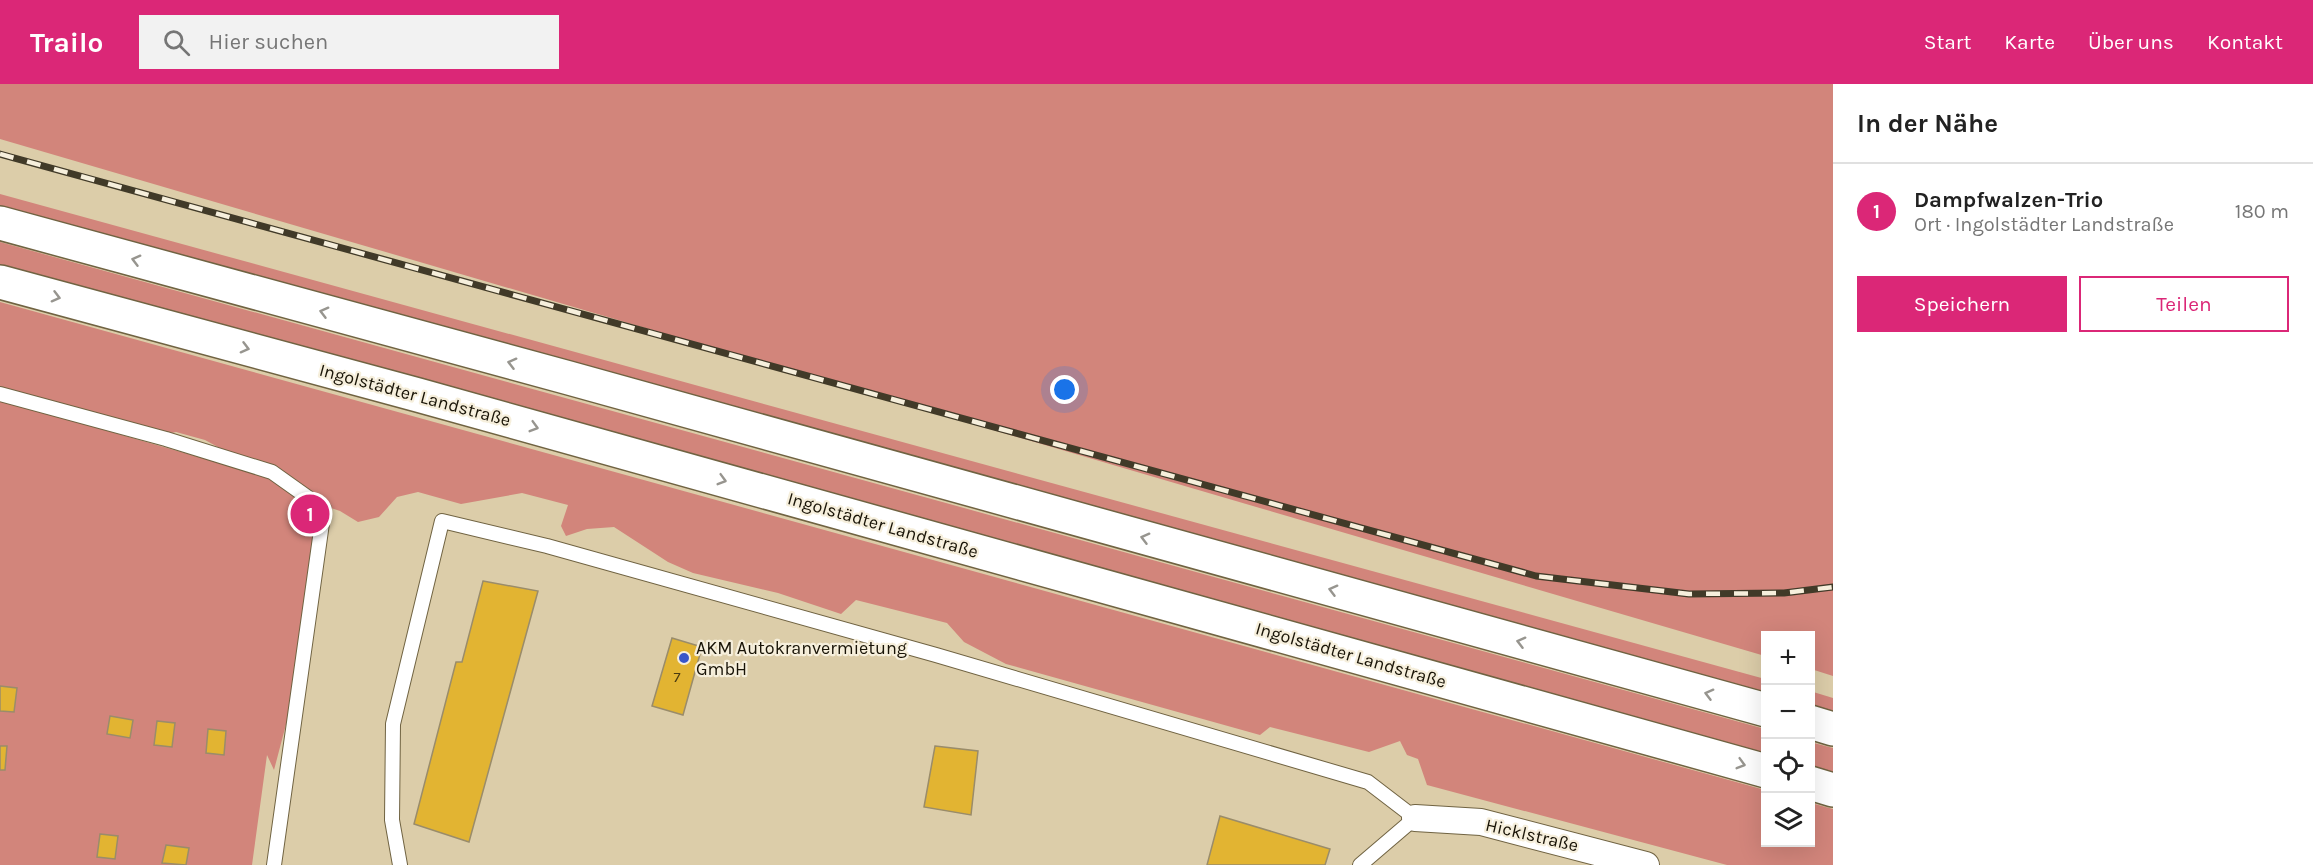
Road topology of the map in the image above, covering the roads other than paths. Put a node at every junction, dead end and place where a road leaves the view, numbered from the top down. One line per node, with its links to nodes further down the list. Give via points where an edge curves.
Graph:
1 (0, 223): 4 (main road, one-way to 1)
2 (0, 282): 7 (main road, Ingolstädter Landstraße, one-way to 7)
3 (0, 394): 11 (lane, via 272,472 324,509)
4 (1761, 709)
5 (1815, 724): 6 (main road)
6 (1833, 729)
7 (1761, 770)
8 (1815, 785): 9 (main road)
9 (1833, 790)
10 (1415, 818): 12 (lane, via 1368,782 902,645 547,546 442,521 393,724 392,820); 13 (lane); 14 (street, Hicklstraße, via 1481,822)
11 (274, 865)
12 (400, 865)
13 (1360, 865)
14 (1646, 865)

